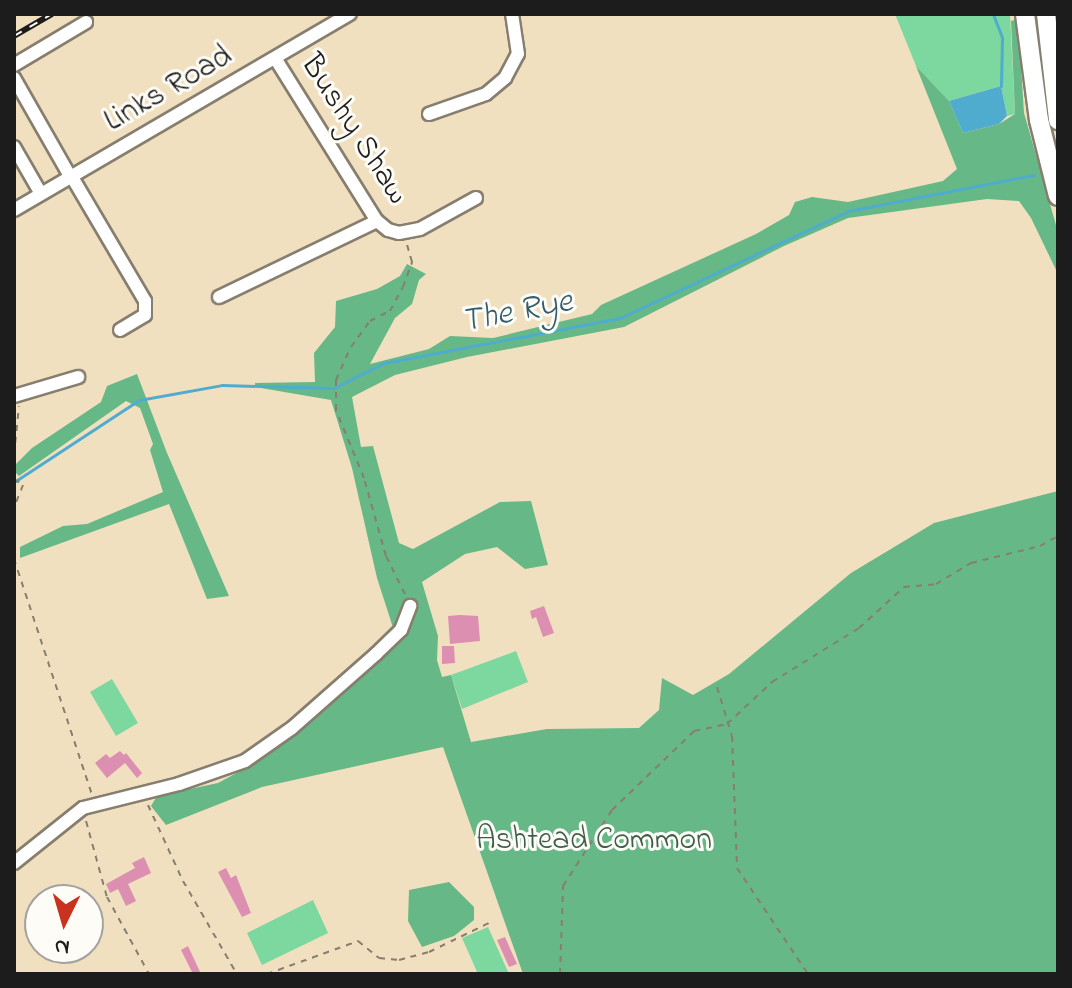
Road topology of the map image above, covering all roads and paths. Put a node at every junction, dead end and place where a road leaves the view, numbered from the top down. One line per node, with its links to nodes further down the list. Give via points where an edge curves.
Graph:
1 (350, 14): 6 (street, Links Road)
2 (512, 14): 9 (street, via 518,54 505,78 486,94)
3 (1025, 14): 14 (highway, via 1039,120)
4 (1046, 14): 10 (highway)
5 (86, 22): 7 (street)
6 (275, 58): 12 (street, Links Road); 17 (street, Bushy Shaw)
7 (14, 65)
8 (14, 78): 12 (street)
9 (429, 114)
10 (1058, 120)
11 (14, 147): 13 (street)
12 (71, 177): 13 (street, Links Road); 20 (street, via 145,301 145,315)
13 (41, 194): 16 (street, Links Road)
14 (1058, 196)
15 (476, 198): 18 (street, Bushy Shaw, via 420,229)
16 (14, 210)
17 (377, 221): 18 (street, Bushy Shaw); 19 (street)
18 (399, 233): 29 (path, via 412,262 390,311 370,321 351,347 336,380 336,410 364,478 386,556)
19 (219, 297)
20 (120, 330)
21 (78, 377): 23 (street)
22 (14, 379): 23 (street)
23 (19, 394): 24 (path)
24 (14, 455)
25 (14, 479): 26 (path, via 23,485)
26 (14, 507)
27 (1058, 536): 31 (path, via 1040,546 971,563 936,584 904,587 859,628 772,682)
28 (14, 559): 32 (path)
29 (410, 606): 33 (street, via 401,630 376,654 292,728 245,761)
30 (717, 687): 31 (path)
31 (727, 724): 40 (path, via 694,731 612,810 582,850 563,886); 41 (path, via 732,736 737,868)
32 (92, 792)
33 (143, 793): 34 (street); 38 (path, via 183,881)
34 (83, 808): 35 (street); 37 (path, via 107,897)
35 (14, 863)
36 (491, 922): 39 (path, via 429,952 399,960 379,958 358,941)
37 (149, 974)
38 (237, 974)
39 (267, 974)
40 (560, 974)
41 (808, 974)

